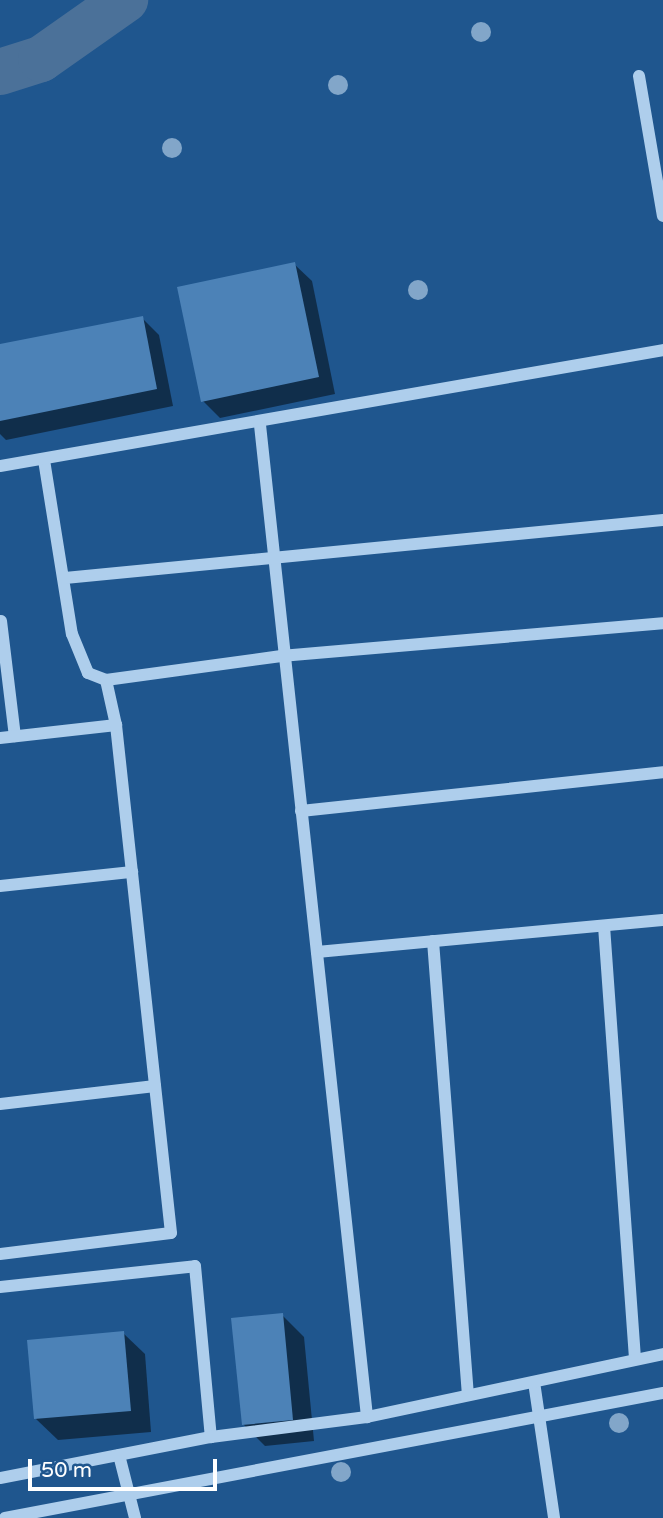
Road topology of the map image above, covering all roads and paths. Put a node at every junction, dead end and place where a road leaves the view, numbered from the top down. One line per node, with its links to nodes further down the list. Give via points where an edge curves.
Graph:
1 (639, 76): 2 (street)
2 (663, 216)
3 (663, 350): 4 (street)
4 (260, 425): 5 (street); 8 (street)
5 (44, 460): 6 (street); 9 (street)
6 (0, 466)
7 (663, 520): 8 (street)
8 (278, 561): 9 (street); 12 (street)
9 (65, 579): 13 (street, via 72,634 88,673)
10 (1, 621): 15 (street)
11 (663, 623): 12 (street)
12 (281, 656): 13 (street); 18 (street)
13 (106, 680): 14 (street)
14 (117, 725): 15 (street); 19 (street)
15 (15, 736): 16 (street)
16 (0, 738)
17 (663, 772): 18 (street)
18 (301, 811): 25 (street)
19 (132, 872): 21 (street); 26 (street)
20 (0, 879): 21 (street)
21 (0, 886)
22 (663, 920): 23 (street)
23 (604, 926): 24 (street); 31 (street)
24 (433, 941): 25 (street); 34 (street)
25 (317, 952): 35 (street)
26 (155, 1086): 27 (street); 28 (street, via 171,1233)
27 (0, 1104)
28 (0, 1254)
29 (0, 1287): 37 (street, via 195,1266)
30 (663, 1354): 31 (street)
31 (635, 1359): 32 (street)
32 (534, 1382): 34 (street); 36 (street)
33 (663, 1393): 36 (street)
34 (468, 1395): 35 (street)
35 (367, 1417): 37 (street)
36 (538, 1419): 40 (street); 43 (street)
37 (211, 1437): 38 (street)
38 (119, 1455): 39 (street); 40 (street)
39 (0, 1478)
40 (129, 1495): 41 (street); 42 (street)
41 (5, 1518)
42 (135, 1518)
43 (554, 1518)

